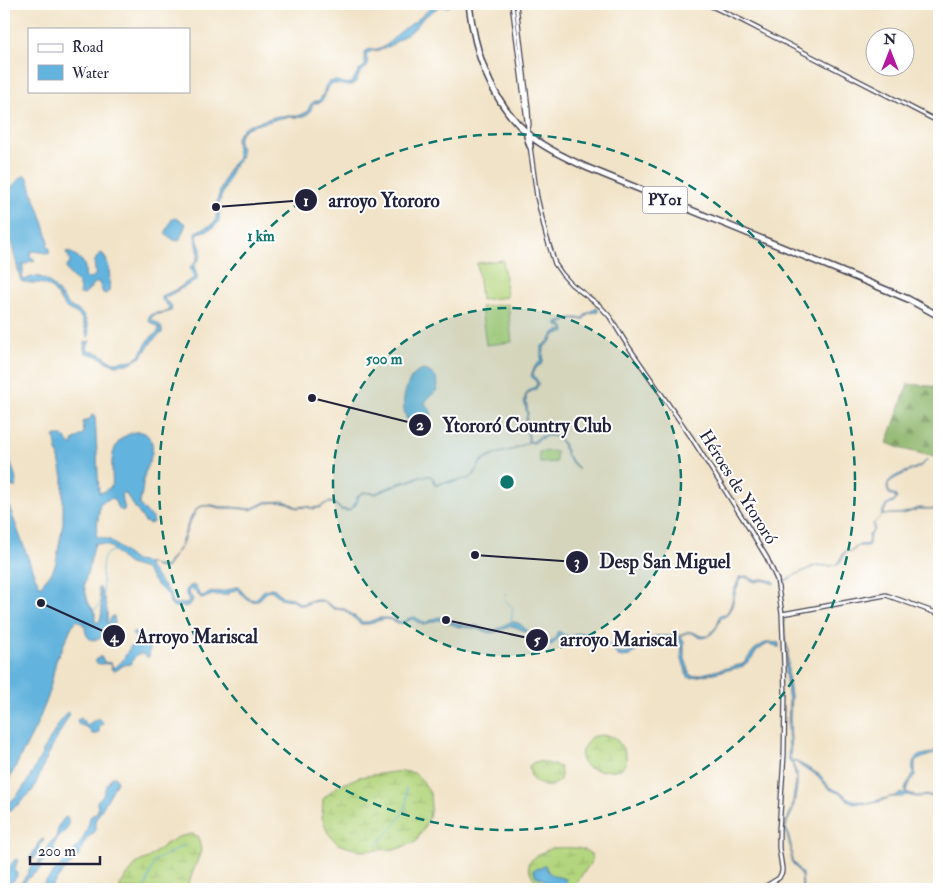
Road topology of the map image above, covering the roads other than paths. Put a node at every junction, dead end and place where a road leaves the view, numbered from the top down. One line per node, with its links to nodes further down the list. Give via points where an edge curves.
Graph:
1 (469, 4): 5 (highway, PY01, via 485,72 504,106)
2 (514, 4): 5 (main road)
3 (707, 4): 4 (main road)
4 (939, 122)
5 (527, 130): 6 (highway, PY01); 8 (highway)
6 (532, 137): 7 (highway, PY01); 8 (main road, Héroes de Ytororó)
7 (538, 141): 8 (highway); 9 (highway, PY01, via 588,168 908,299)
8 (530, 148): 10 (main road, Héroes de Ytororó, via 541,215 556,264 571,284 610,317 691,437 766,558 777,580)
9 (939, 316)
10 (782, 614): 11 (main road, via 886,595); 12 (main road, Héroes de Ytororó, via 785,724 779,830 782,872 779,878)
11 (939, 614)
12 (761, 889)

